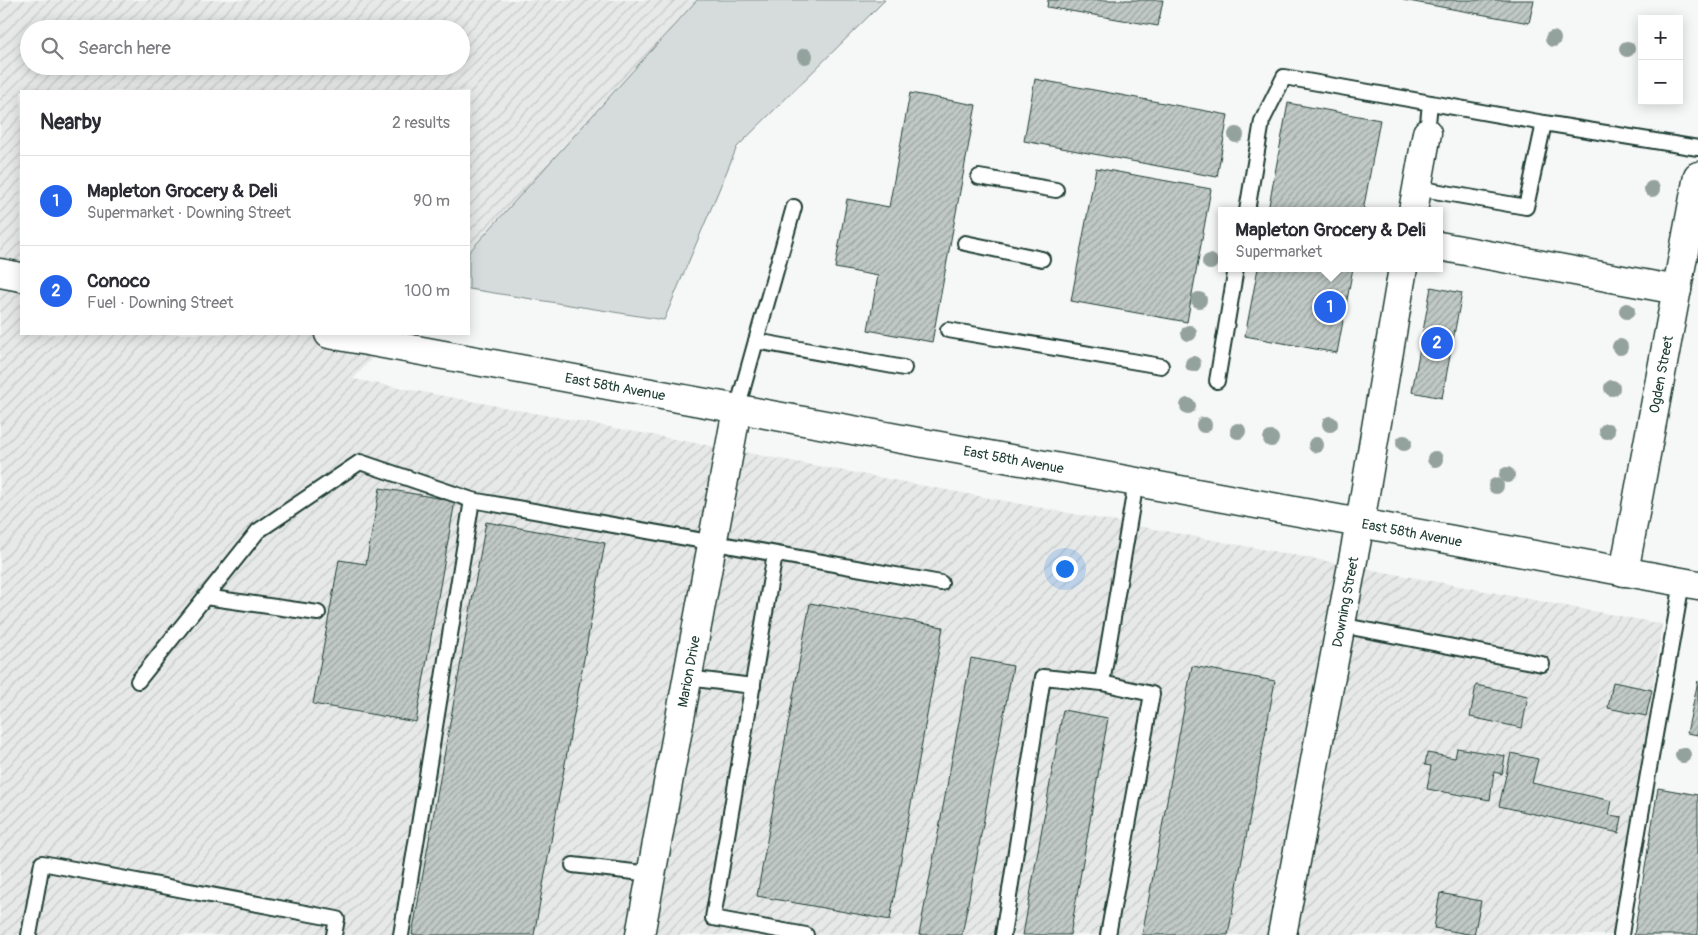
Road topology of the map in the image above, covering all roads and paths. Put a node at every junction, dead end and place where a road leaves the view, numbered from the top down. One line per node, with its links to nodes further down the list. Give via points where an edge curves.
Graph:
1 (1430, 103): 2 (lane); 3 (lane); 10 (lane, via 1284,77 1262,121)
2 (1544, 123): 4 (lane); 8 (lane, via 1526,207)
3 (1427, 134): 8 (street)
4 (1698, 148)
5 (1698, 176): 18 (street, Ogden Street)
6 (979, 177): 7 (lane)
7 (1056, 190)
8 (1415, 199)
9 (794, 207): 21 (lane)
10 (1247, 207)
11 (965, 243): 13 (lane)
12 (1443, 247): 18 (street)
13 (1042, 259)
14 (1235, 272): 24 (lane)
15 (1403, 272): 28 (street, Downing Street)
16 (0, 273): 17 (street)
17 (20, 277)
18 (1677, 290): 31 (street, Ogden Street)
19 (948, 330): 22 (lane)
20 (334, 335): 25 (street, East 58th Avenue)
21 (756, 341): 23 (lane); 25 (lane)
22 (1161, 366)
23 (904, 368)
24 (1217, 381)
25 (737, 409): 26 (street, East 58th Avenue); 29 (street, Marion Drive)
26 (1136, 482): 28 (street, East 58th Avenue); 40 (lane)
27 (472, 500): 29 (lane); 34 (lane, via 360,462 258,532); 46 (lane)
28 (1360, 523): 31 (street, East 58th Avenue); 36 (street, Downing Street)
29 (712, 543): 30 (lane); 38 (street, Marion Drive)
30 (775, 554): 32 (lane); 41 (lane)
31 (1624, 572): 33 (street, East 58th Avenue)
32 (941, 583)
33 (1690, 584): 52 (lane, via 1654,750)
34 (205, 597): 35 (lane); 39 (lane)
35 (318, 613)
36 (1340, 625): 37 (lane); 51 (street, Downing Street)
37 (1542, 664)
38 (687, 678): 41 (lane); 43 (street, Marion Drive)
39 (138, 681)
40 (1102, 683): 49 (lane, via 1043,677); 50 (lane, via 1152,694)
41 (753, 686): 48 (lane, via 713,918)
42 (573, 865): 43 (lane)
43 (651, 874): 47 (street, Marion Drive)
44 (29, 935): 45 (lane, via 42,863 337,919)
45 (334, 935)
46 (401, 935)
47 (640, 935)
48 (806, 935)
49 (1003, 935)
50 (1108, 935)
51 (1282, 935)
52 (1621, 935)

